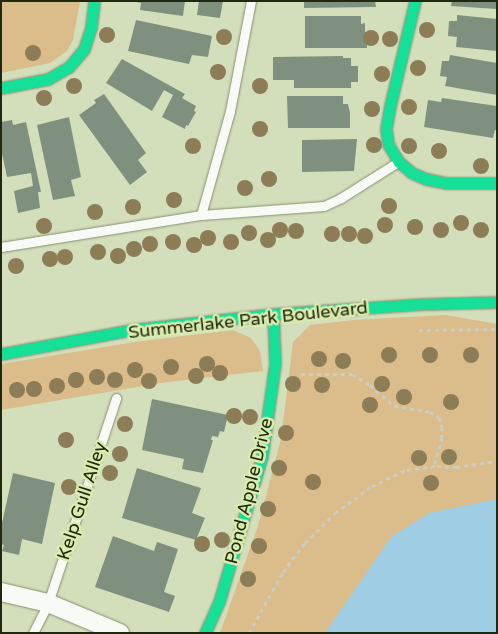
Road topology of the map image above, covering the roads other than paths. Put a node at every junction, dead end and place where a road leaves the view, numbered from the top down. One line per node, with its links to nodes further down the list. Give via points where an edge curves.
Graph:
1 (94, 1): 4 (street, via 84,49 69,67 48,79)
2 (251, 1): 7 (lane, via 230,111)
3 (415, 1): 5 (street, via 386,129 388,144)
4 (1, 88)
5 (398, 162): 6 (street, via 412,173 440,182); 7 (lane, via 324,206)
6 (497, 183)
7 (201, 215): 8 (lane)
8 (1, 247)
9 (497, 302): 10 (street, Summerlake Park Boulevard)
10 (272, 314): 11 (street, Summerlake Park Boulevard, via 130,330); 17 (street, Pond Apple Drive, via 275,363 262,456 219,602)
11 (1, 354)
12 (116, 398): 14 (lane, Kelp Gull Alley)
13 (1, 592): 14 (street)
14 (48, 603): 15 (lane, Kelp Gull Alley); 16 (street)
15 (33, 633)
16 (120, 633)
17 (205, 633)

